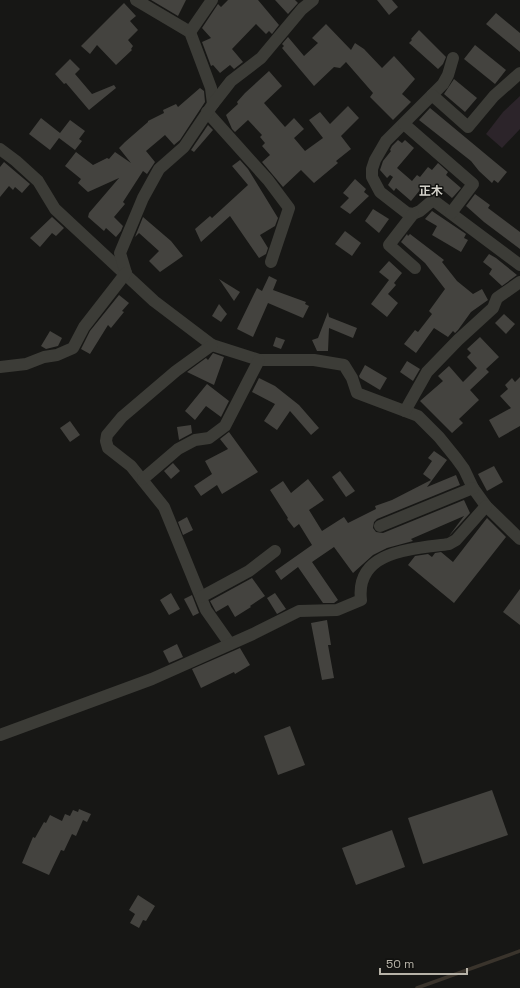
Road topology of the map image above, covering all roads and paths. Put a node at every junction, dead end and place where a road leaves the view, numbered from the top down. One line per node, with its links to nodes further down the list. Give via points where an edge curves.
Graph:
1 (136, 0): 4 (street)
2 (212, 0): 4 (street)
3 (312, 0): 8 (street, via 261,58 231,81)
4 (190, 32): 8 (street, via 211,88)
5 (453, 58): 7 (street, via 448,75)
6 (520, 73): 7 (street, via 494,96 468,127)
7 (432, 96): 9 (street)
8 (210, 108): 13 (street, via 289,208); 16 (street, via 184,147 159,169 142,198 120,253)
9 (404, 124): 11 (street, via 473,184); 12 (street, via 386,141 379,152 372,176 380,192 407,213)
10 (0, 149): 16 (street, via 38,181 55,209)
11 (452, 213): 12 (street, via 433,200); 14 (street)
12 (413, 214): 15 (street, via 389,246)
13 (271, 262)
14 (520, 265)
15 (415, 268)
16 (126, 273): 18 (street, via 154,301); 20 (street, via 84,327 73,348 57,356)
17 (520, 282): 21 (street, via 497,298 493,308 427,372)
18 (212, 345): 19 (street); 22 (street, via 176,371 122,417 107,435 108,448 132,466)
19 (259, 360): 21 (street, via 314,360 344,365 357,392); 22 (street, via 225,426 209,438 195,440 178,449)
20 (0, 367)
21 (405, 410): 23 (street, via 418,416 439,437 464,469)
22 (143, 479): 28 (street, via 164,507)
23 (473, 488): 24 (street); 25 (street)
24 (486, 506): 26 (street); 29 (street, via 456,540 449,544 395,552 378,561 363,577 359,590 361,600 337,610 299,610)
25 (380, 526)
26 (520, 539)
27 (275, 551): 28 (street, via 249,571)
28 (201, 597): 29 (street, via 209,616)
29 (230, 644): 30 (street, via 152,679)
30 (0, 735)

